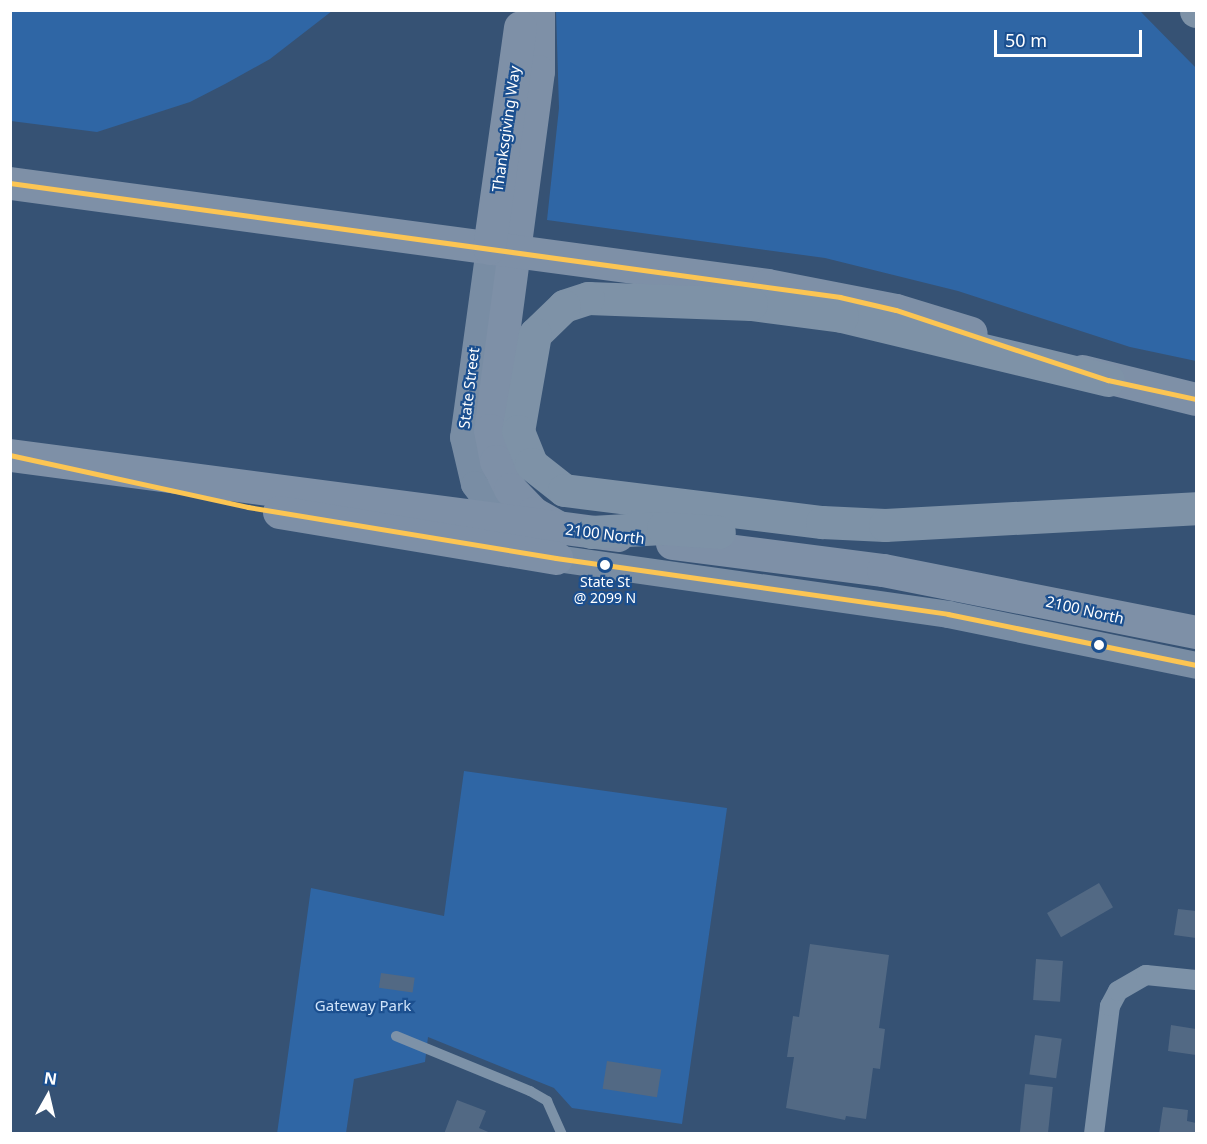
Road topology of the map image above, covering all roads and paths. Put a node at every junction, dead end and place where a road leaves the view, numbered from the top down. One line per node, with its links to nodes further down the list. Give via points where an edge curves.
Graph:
1 (523, 10): 4 (highway, Thanksgiving Way)
2 (538, 10): 4 (highway, via 538,71)
3 (10, 183): 4 (highway)
4 (501, 250): 5 (highway, via 840,297 927,319); 9 (main road, State Street, via 463,437 474,484); 11 (highway, via 492,446 502,475 521,502)
5 (1108, 380): 6 (highway); 10 (highway, via 889,326 751,304 588,298 564,306 535,334 518,431 531,464 551,483 577,494 822,522)
6 (1197, 399)
7 (14, 455): 9 (highway, 2100 North); 11 (highway, via 198,498)
8 (1197, 508): 10 (highway)
9 (498, 520): 11 (highway, 2100 North)
10 (885, 525): 11 (highway, via 844,534 773,536 663,528)
11 (570, 539): 12 (highway, 2100 North, via 884,570); 13 (main road)
12 (1197, 632)
13 (1197, 664)
14 (1197, 980): 17 (street, via 1146,975 1130,980 1110,1006)
15 (396, 1036): 16 (lane, via 539,1096 555,1111)
16 (562, 1134)
17 (1094, 1134)

